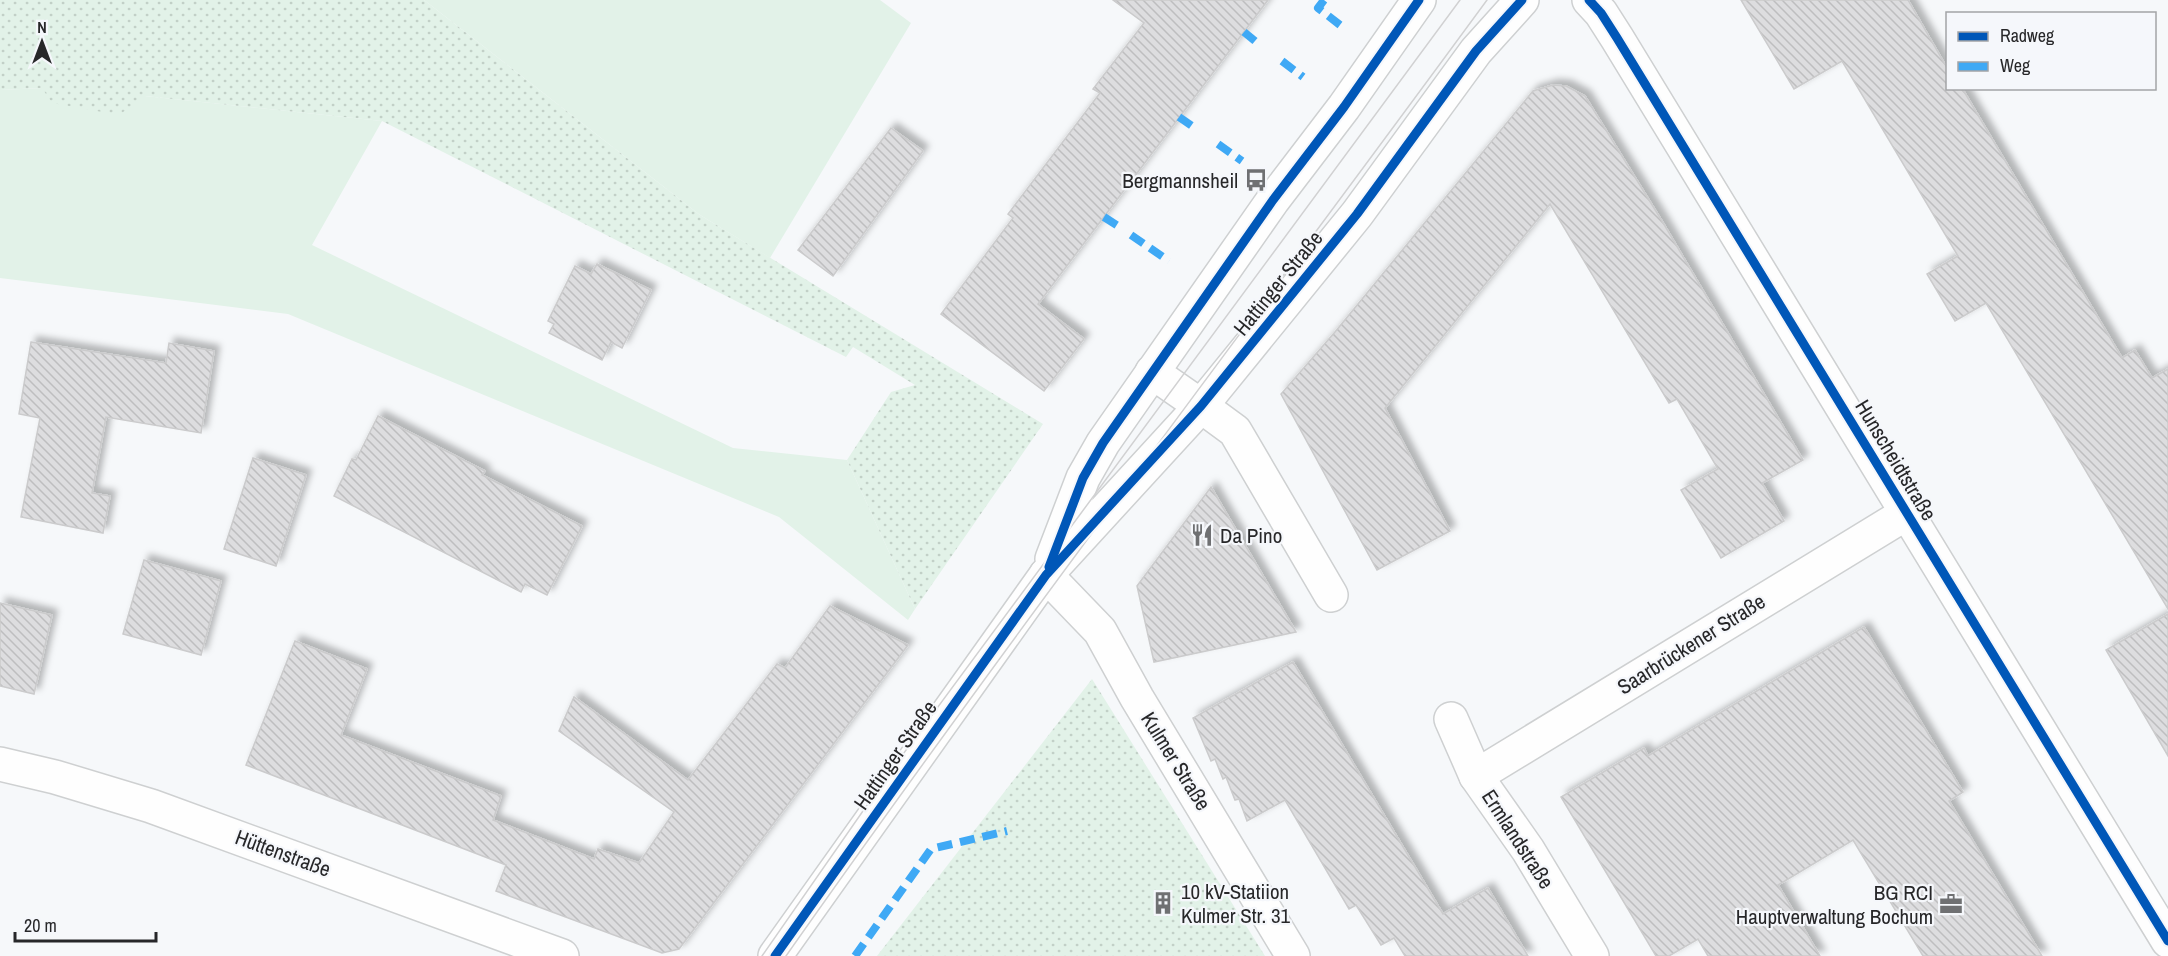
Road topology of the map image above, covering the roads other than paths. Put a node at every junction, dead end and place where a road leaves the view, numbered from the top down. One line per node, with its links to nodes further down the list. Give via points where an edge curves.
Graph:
1 (1419, 0): 4 (street, Hattinger Straße)
2 (1522, 0): 5 (street, Hattinger Straße, via 1476,51 1357,214)
3 (1589, 0): 6 (street, Hunscheidtstraße, via 1612,30)
4 (1152, 372): 5 (street); 7 (street, Hattinger Straße, via 1083,478)
5 (1201, 406): 7 (street, Hattinger Straße); 8 (street, via 1235,431)
6 (1906, 513): 11 (street, Saarbrückener Straße); 12 (street, Hunscheidtstraße)
7 (1046, 575): 14 (street, Hattinger Straße); 15 (street, Kulmer Straße, via 1100,631)
8 (1331, 596)
9 (1451, 719): 11 (street, Ermlandstraße)
10 (0, 764): 13 (street, Hüttenstraße, via 152,806)
11 (1476, 776): 16 (street, Ermlandstraße)
12 (2168, 941)
13 (562, 956)
14 (775, 956)
15 (1293, 956)
16 (1592, 956)

